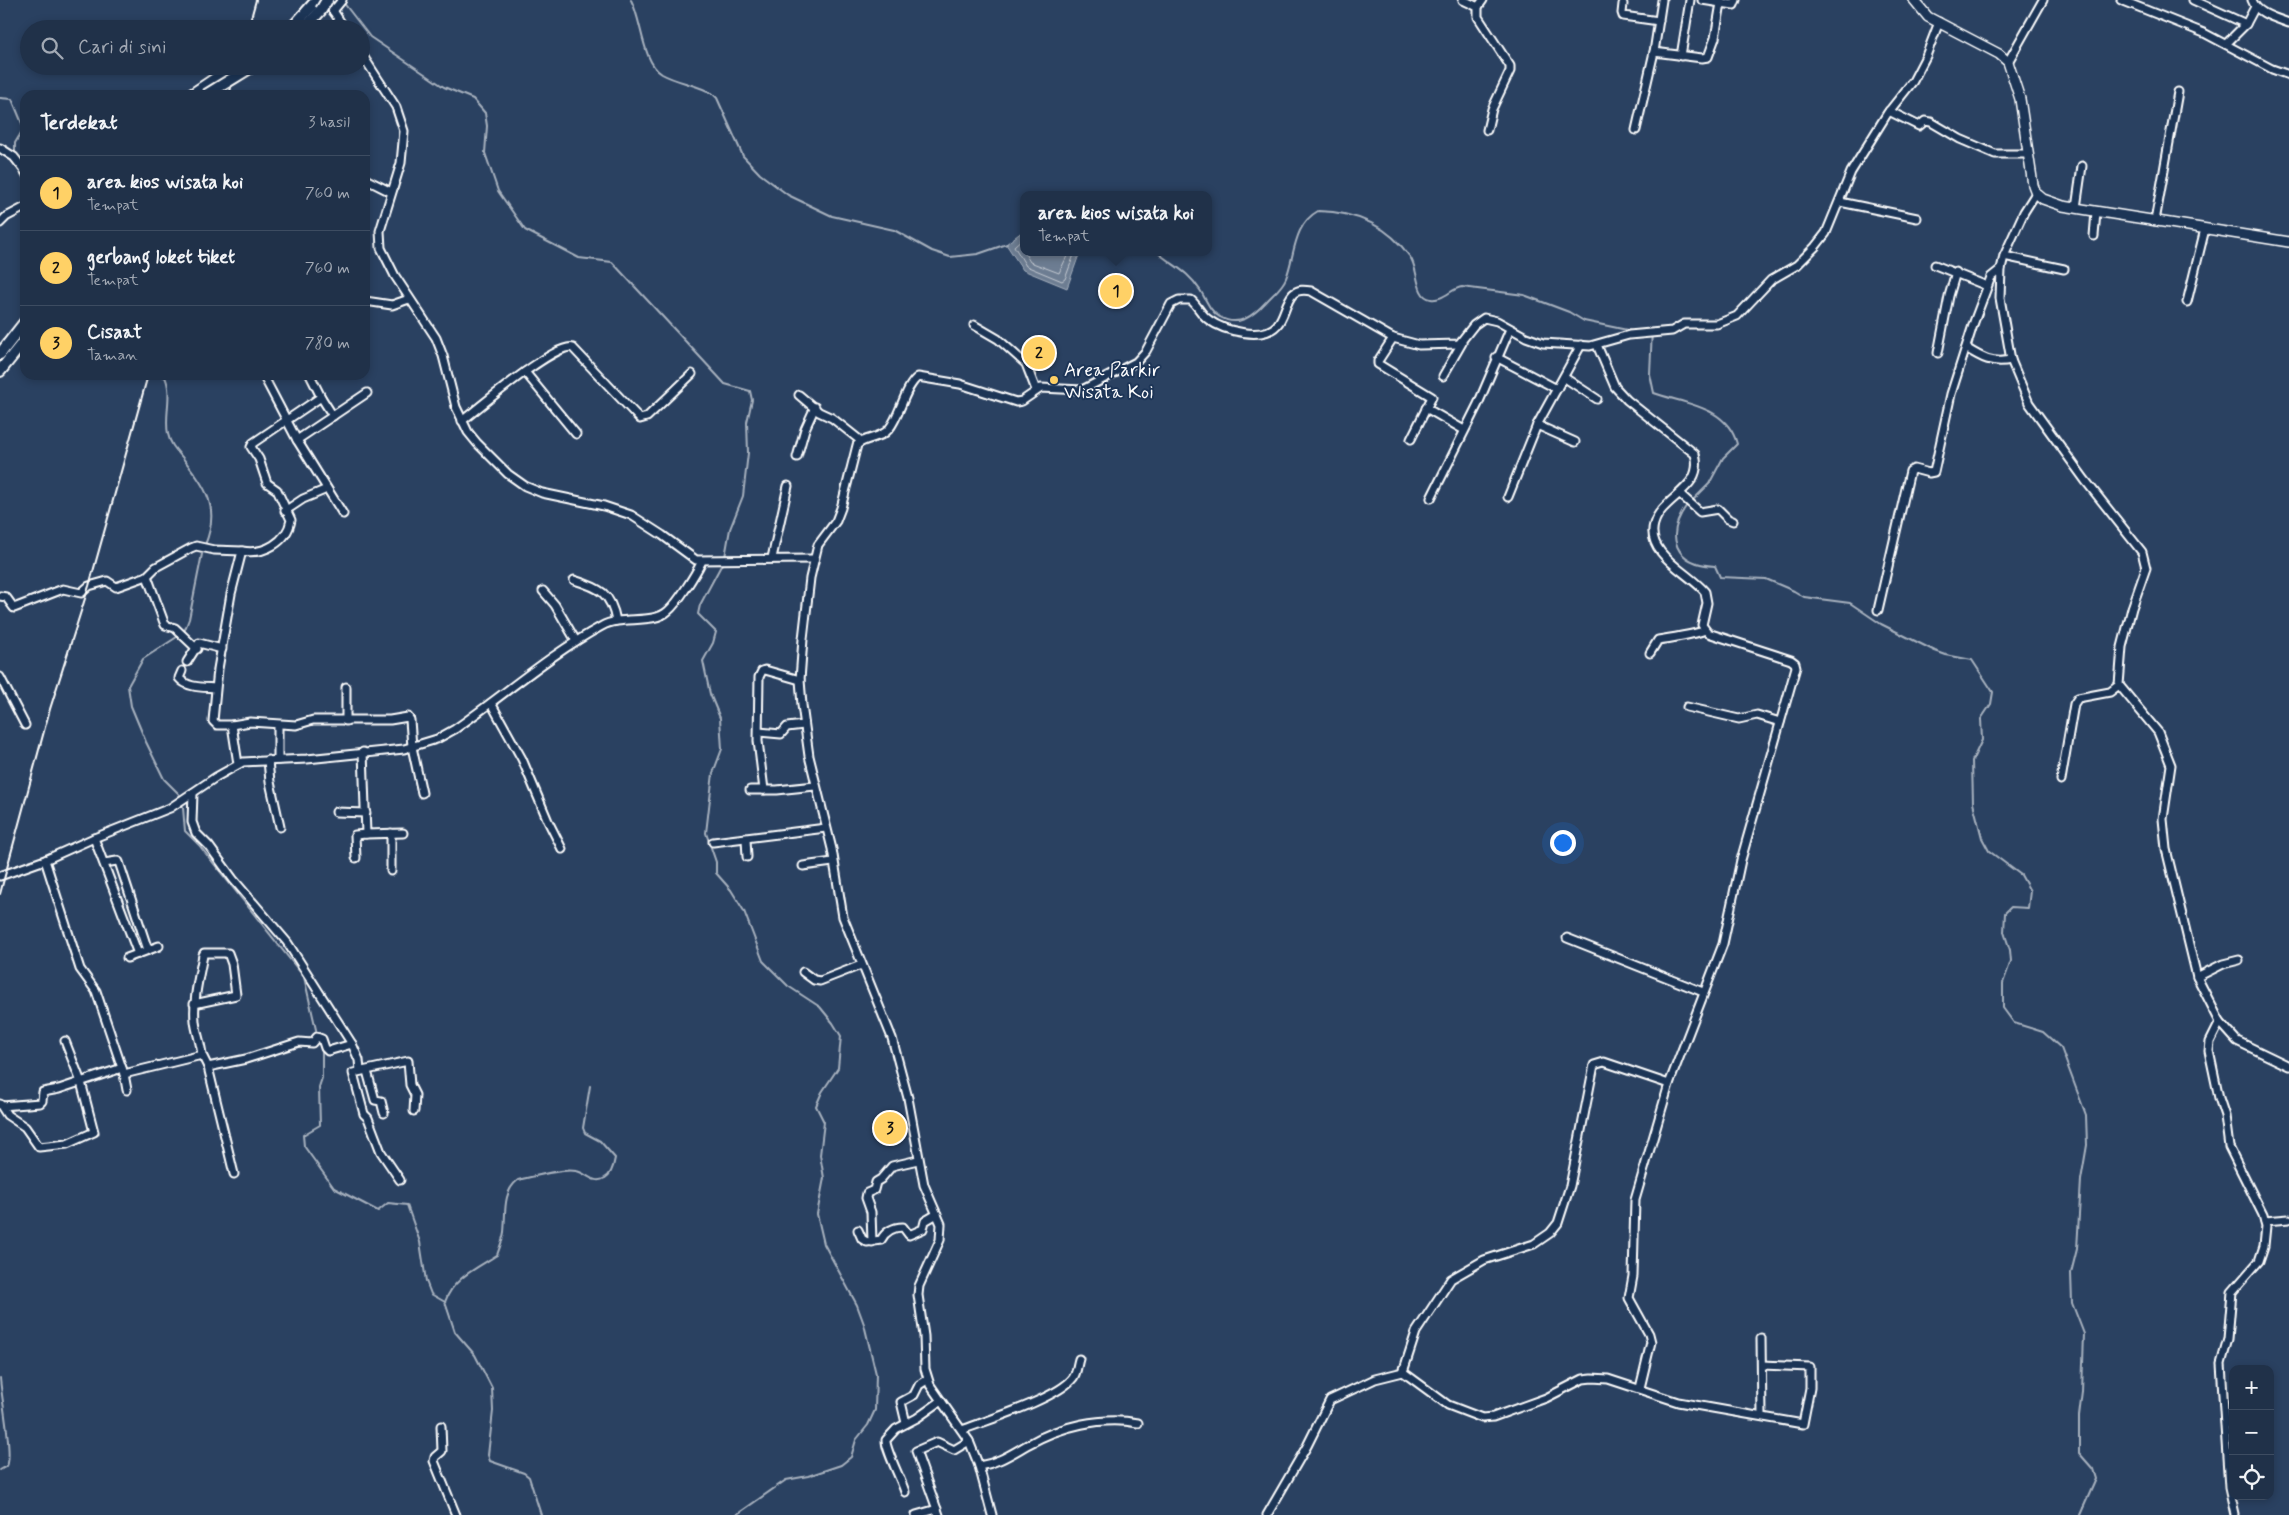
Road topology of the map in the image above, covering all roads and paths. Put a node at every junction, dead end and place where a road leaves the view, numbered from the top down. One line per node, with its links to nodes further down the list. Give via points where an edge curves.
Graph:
1 (327, 0): 17 (main road, bridge); 19 (street)
2 (1463, 0): 18 (street)
3 (1483, 0): 18 (street)
4 (1662, 0): 23 (street)
5 (1690, 0): 29 (street)
6 (1702, 0): 13 (street)
7 (1736, 0): 13 (street, via 1734,4)
8 (1914, 0): 24 (street, via 1928,17)
9 (2043, 0): 30 (street)
10 (2121, 0): 14 (street)
11 (2193, 0): 26 (street)
12 (341, 1): 19 (street)
13 (1721, 1): 29 (street, via 1715,38 1708,57)
14 (2139, 3): 27 (street)
15 (2253, 3): 25 (street); 26 (street)
16 (1624, 4): 23 (street, via 1623,16)
17 (317, 5): 20 (main road); 21 (main road)
18 (1478, 7): 39 (street, via 1480,22 1510,66)
19 (333, 11): 22 (street)
20 (301, 20)
21 (309, 20)
22 (339, 20)
23 (1659, 21): 28 (street)
24 (1939, 22): 30 (street); 38 (street, via 1913,81)
25 (2289, 23)
26 (2246, 24): 27 (street)
27 (2226, 44): 34 (street)
28 (1654, 52): 29 (street); 40 (street)
29 (1681, 56)
30 (2008, 62): 42 (street, via 2020,99)
31 (370, 67): 46 (street, via 402,120 404,147)
32 (220, 75): 35 (main road)
33 (238, 75): 36 (main road, bridge)
34 (2289, 75)
35 (198, 90)
36 (213, 90)
37 (2178, 92): 53 (street)
38 (1890, 111): 42 (street, via 1919,126 1931,122 1995,154); 48 (street, via 1851,172)
39 (1487, 130)
40 (1636, 130)
41 (0, 148): 43 (street)
42 (2028, 154): 47 (street)
43 (20, 165)
44 (2082, 166): 49 (street)
45 (370, 182): 46 (street)
46 (391, 192): 64 (street, via 380,243)
47 (2036, 193): 49 (street, via 2050,202); 58 (street, via 2026,205)
48 (1840, 202): 52 (street); 73 (street, via 1815,248 1797,265 1772,280 1737,316 1717,324 1686,324 1663,332 1622,336)
49 (2076, 208): 51 (street)
50 (20, 210): 54 (street)
51 (2096, 212): 53 (street); 56 (street)
52 (1917, 218)
53 (2155, 221): 55 (street)
54 (0, 223)
55 (2205, 229): 57 (street); 66 (street)
56 (2094, 236)
57 (2289, 242)
58 (2004, 256): 60 (street); 61 (street)
59 (1935, 265): 62 (street)
60 (2001, 269): 63 (street, via 1993,274); 79 (street, via 2000,298)
61 (2064, 270)
62 (1956, 272): 63 (street); 77 (street)
63 (1987, 286): 75 (street)
64 (410, 299): 65 (street, via 392,305); 97 (street, via 436,338)
65 (370, 302)
66 (2187, 302)
67 (974, 325): 88 (street, via 998,339 1026,364)
68 (20, 328): 76 (main road)
69 (1510, 330): 71 (street, via 1497,321 1484,318 1474,325); 72 (street, via 1543,342); 78 (street)
70 (1393, 338): 71 (street, via 1419,345); 88 (street, via 1311,291 1293,294 1277,326 1255,334 1210,321 1191,300 1182,299 1171,304 1146,351 1136,362 1082,390 1044,387); 94 (street, via 1378,364 1431,395)
71 (1462, 343): 83 (street)
72 (1581, 345): 73 (street); 84 (street)
73 (1597, 345): 108 (street, via 1615,387 1695,454 1696,474)
74 (20, 346): 80 (main road)
75 (1966, 348): 79 (street, via 1990,361); 122 (street, via 1951,394 1934,472 1910,471)
76 (0, 353)
77 (1938, 353)
78 (1496, 357): 87 (street); 99 (street)
79 (2011, 360): 133 (street, via 2029,403 2146,560 2122,648)
80 (0, 370)
81 (525, 372): 82 (street, via 570,346 635,415 643,419); 97 (street); 100 (street)
82 (692, 374)
83 (1443, 376)
84 (1565, 378): 87 (street); 92 (street)
85 (266, 380): 96 (street)
86 (312, 380): 91 (street)
87 (1557, 389): 98 (street)
88 (1036, 390): 103 (street, via 1022,401 1012,402 973,387 918,377 888,432)
89 (367, 393): 95 (street)
90 (799, 394): 93 (street)
91 (321, 397): 95 (street); 96 (street)
92 (1597, 399)
93 (815, 407): 103 (street); 105 (street)
94 (1426, 408): 99 (street); 101 (street)
95 (333, 416): 102 (street)
96 (286, 419): 102 (street); 111 (street, via 251,447 267,483 277,490)
97 (462, 421): 117 (street, via 477,443 525,486 631,515 690,557)
98 (1537, 425): 104 (street); 109 (street)
99 (1464, 430): 110 (street)
100 (576, 434)
101 (1411, 439)
102 (297, 440): 107 (street)
103 (860, 441): 116 (street, via 854,450 836,521 818,545)
104 (1575, 442)
105 (797, 458)
106 (788, 486): 115 (street)
107 (327, 489): 111 (street, via 303,499); 112 (street)
108 (1680, 494): 113 (street, via 1700,512 1718,510); 124 (street, via 1656,520 1655,538 1668,559 1705,592 1707,603 1702,625)
109 (1508, 497)
110 (1431, 498)
111 (286, 511): 114 (street, via 291,522 277,543 262,550)
112 (343, 514)
113 (1733, 521)
114 (242, 551): 118 (street, via 196,546 156,566); 126 (street)
115 (772, 558): 116 (street); 117 (street)
116 (814, 558): 132 (street)
117 (702, 561): 123 (street, via 690,583 666,613)
118 (147, 576): 121 (street, via 114,587 107,582 89,586 81,593 63,589 14,608 6,596); 127 (street, via 165,626 174,628)
119 (574, 580): 123 (street, via 592,585 607,596)
120 (543, 591): 125 (street)
121 (0, 596)
122 (1878, 610)
123 (616, 621): 125 (street, via 602,625)
124 (1705, 630): 128 (street, via 1699,634 1658,640); 139 (street, via 1795,663 1796,672)
125 (576, 641): 136 (street)
126 (222, 649): 127 (street, via 201,643); 135 (street)
127 (197, 650): 129 (street)
128 (1650, 653)
129 (187, 662)
130 (182, 671): 135 (street, via 179,678 182,682)
131 (0, 677): 140 (street)
132 (800, 680): 142 (street); 144 (street, via 762,671)
133 (2119, 685): 150 (street, via 2110,692 2078,698 2074,704); 183 (street, via 2158,732 2168,756 2170,765 2163,819 2166,849)
134 (346, 687): 138 (street)
135 (215, 688): 141 (street, via 213,721)
136 (491, 703): 145 (street, via 445,735); 166 (street, via 522,759)
137 (1687, 707): 139 (street, via 1739,719 1757,715)
138 (346, 721): 143 (street, via 313,720); 145 (street, via 408,717)
139 (1780, 722): 184 (street, via 1741,860 1725,936)
140 (25, 725)
141 (232, 725): 143 (street, via 250,722); 149 (street)
142 (804, 725): 144 (street, via 787,727 781,734); 151 (street)
143 (278, 726): 148 (street)
144 (759, 732): 153 (street)
145 (412, 747): 146 (street); 155 (street)
146 (363, 752): 148 (street); 157 (street)
147 (268, 760): 148 (street); 149 (street); 158 (street)
148 (278, 760)
149 (238, 764): 154 (street)
150 (2061, 780)
151 (815, 786): 153 (street); 159 (street)
152 (750, 790): 153 (street)
153 (764, 790)
154 (194, 793): 163 (street, via 170,808); 188 (street, via 192,822 196,833 287,942)
155 (422, 793)
156 (336, 812): 157 (street)
157 (366, 813): 161 (street)
158 (280, 827)
159 (826, 828): 164 (street); 170 (street)
160 (403, 833): 162 (street)
161 (366, 834): 162 (street); 168 (street, via 355,835)
162 (391, 834): 173 (street)
163 (94, 838): 169 (street); 171 (street)
164 (746, 839): 165 (street); 167 (street)
165 (713, 842)
166 (562, 849)
167 (747, 857)
168 (356, 858)
169 (45, 860): 174 (street); 192 (street, via 80,969 96,991)
170 (833, 862): 172 (street); 181 (street, via 843,917)
171 (104, 863): 177 (street, via 119,862); 178 (street)
172 (803, 866)
173 (391, 871)
174 (0, 876)
175 (1567, 938): 184 (street)
176 (159, 946): 177 (street)
177 (148, 950): 178 (street)
178 (138, 954): 179 (street)
179 (127, 958)
180 (2240, 960): 183 (street, via 2223,964)
181 (861, 965): 182 (street, via 820,981); 200 (street, via 898,1060)
182 (803, 972)
183 (2197, 977): 186 (street)
184 (1703, 992): 195 (street)
185 (194, 1004): 185 (street, via 203,954 229,954 236,995); 189 (street)
186 (2220, 1022): 190 (street, via 2237,1040); 205 (street, via 2209,1051 2229,1147)
187 (65, 1041): 194 (street)
188 (352, 1044): 191 (street, via 328,1051 322,1039 317,1037 312,1043 298,1042 246,1060); 193 (street)
189 (202, 1055): 191 (street); 192 (street)
190 (2289, 1066)
191 (208, 1067): 201 (street)
192 (123, 1071): 194 (street); 196 (street)
193 (363, 1071): 198 (street, via 408,1061); 199 (street, via 375,1100 381,1101); 202 (street, via 353,1074 364,1114 386,1162)
194 (81, 1082): 197 (street, via 43,1092 40,1103); 197 (street, via 95,1132 67,1144 36,1146 25,1128 7,1115)
195 (1669, 1084): 211 (street, via 1604,1062 1594,1065 1570,1186 1558,1223 1534,1244 1484,1260 1451,1279 1416,1332); 213 (street, via 1634,1207 1633,1270 1628,1298 1651,1342)
196 (127, 1090)
197 (1, 1105)
198 (414, 1111)
199 (384, 1112)
200 (918, 1160): 203 (street, via 928,1196); 207 (street, via 892,1166 876,1182 874,1190 867,1193)
201 (234, 1174)
202 (400, 1180)
203 (937, 1214): 207 (street, via 925,1221 923,1229 911,1234 899,1227 885,1233 881,1240); 212 (street, via 941,1234 918,1294)
204 (2289, 1218): 205 (street)
205 (2265, 1221): 228 (street, via 2265,1240 2259,1260 2236,1285 2231,1296 2228,1339 2221,1364 2229,1488)
206 (858, 1230): 207 (street, via 864,1241)
207 (872, 1242)
208 (1761, 1338): 210 (street)
209 (1079, 1359): 219 (street, via 1073,1378 1063,1387 1040,1400)
210 (1762, 1365): 215 (street); 215 (street, via 1808,1366 1811,1374 1803,1424)
211 (1403, 1372): 213 (street, via 1448,1405 1482,1418 1546,1398 1585,1378 1608,1379); 227 (street, via 1374,1379 1330,1400)
212 (927, 1380): 214 (street); 216 (street, via 919,1385 914,1395 901,1402)
213 (1640, 1388): 215 (street, via 1678,1402)
214 (941, 1401): 216 (street); 219 (street)
215 (1762, 1416)
216 (906, 1423): 222 (street, via 888,1436 885,1443)
217 (1138, 1423): 221 (street, via 1117,1419 1069,1427 1028,1444 995,1463)
218 (441, 1426): 224 (street, via 442,1451 434,1461)
219 (962, 1430): 220 (street)
220 (969, 1440): 221 (street); 223 (street, via 954,1450 937,1442 916,1451)
221 (979, 1466): 226 (street)
222 (905, 1492)
223 (938, 1512): 225 (street)
224 (456, 1515)
225 (916, 1515)
226 (992, 1515)
227 (1267, 1515)
228 (2235, 1515)

